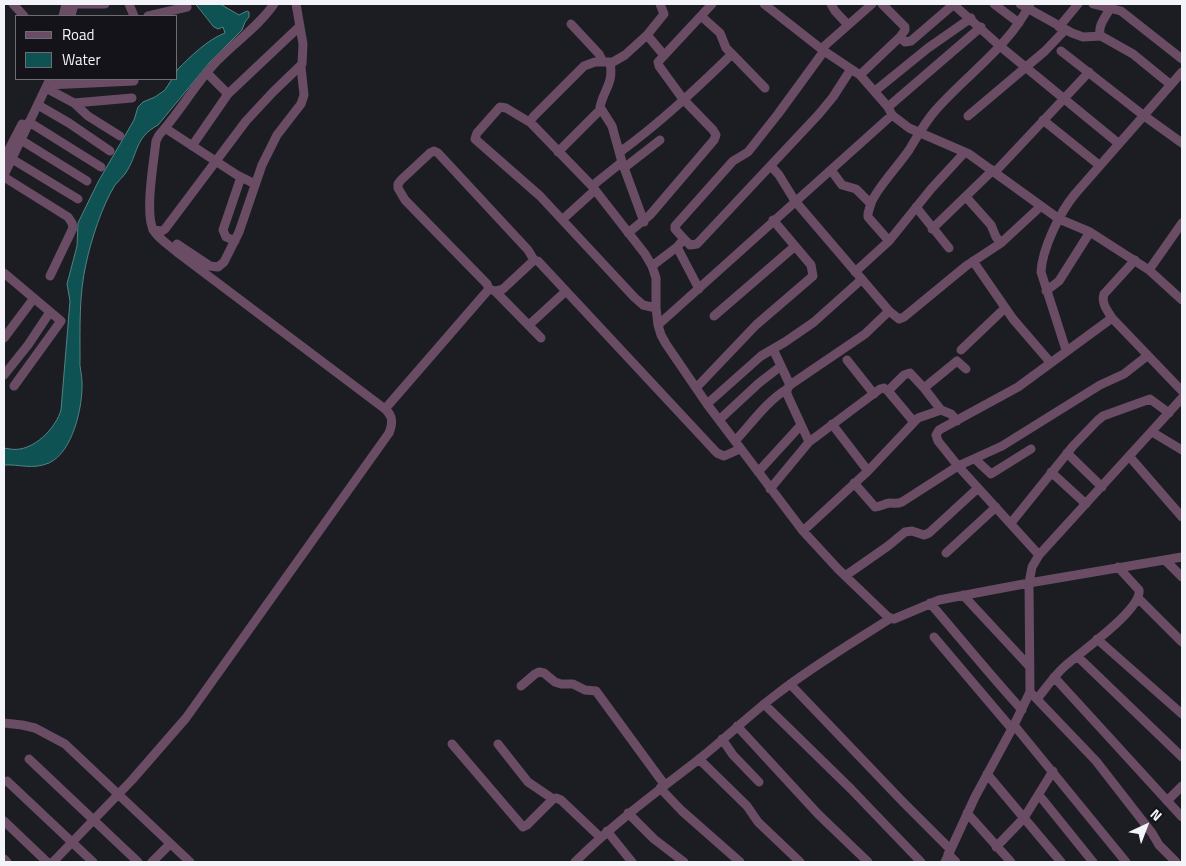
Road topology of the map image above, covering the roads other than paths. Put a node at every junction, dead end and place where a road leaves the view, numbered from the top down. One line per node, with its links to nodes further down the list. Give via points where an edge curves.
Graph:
1 (13, 4): 19 (street)
2 (74, 4): 3 (street)
3 (105, 4)
4 (274, 4): 42 (street)
5 (296, 4): 26 (street)
6 (660, 4): 29 (street, via 664,14)
7 (712, 4): 21 (street)
8 (764, 4): 33 (street)
9 (831, 4): 25 (street)
10 (872, 4): 25 (street)
11 (882, 4): 31 (street, via 905,27)
12 (953, 4): 22 (street); 31 (street, via 911,41 905,42)
13 (994, 4): 23 (street)
14 (1078, 4): 28 (street)
15 (1092, 4): 18 (street)
16 (1026, 5): 23 (street); 28 (street)
17 (187, 7): 20 (street)
18 (1112, 7): 30 (street, via 1099,29); 37 (street)
19 (23, 15)
20 (152, 15)
21 (701, 16): 35 (street); 36 (street, via 720,33)
22 (970, 18): 27 (street); 50 (street)
23 (1019, 23): 32 (street)
24 (571, 24): 38 (street)
25 (848, 25): 33 (street)
26 (300, 26): 40 (street, via 303,60); 51 (street)
27 (981, 27): 32 (street); 58 (street)
28 (1062, 28): 30 (street, via 1084,37); 39 (street, via 1045,50)
29 (647, 35): 35 (street); 38 (street, via 625,54)
30 (1101, 36): 48 (street, via 1133,54)
31 (900, 37): 45 (street)
32 (1001, 47): 39 (street); 65 (street, via 935,111)
33 (822, 50): 41 (street); 104 (street, via 748,152 733,161 675,226)
34 (1061, 51): 43 (street)
35 (663, 54): 53 (street, via 659,66)
36 (732, 54): 49 (street); 53 (street)
37 (1182, 58)
38 (607, 62): 57 (street, via 612,73); 63 (street, via 594,62 578,72 534,116)
39 (1025, 66): 54 (street); 60 (street)
40 (300, 67): 77 (street, via 257,109); 87 (street, via 302,104 277,135)
41 (851, 69): 45 (street); 80 (street, via 819,114)
42 (207, 72): 51 (street); 64 (street)
43 (1088, 72): 54 (street); 59 (street)
44 (1182, 72): 48 (street)
45 (860, 75): 50 (street)
46 (134, 81): 47 (street)
47 (47, 83): 55 (street); 56 (street); 76 (street)
48 (1171, 84): 59 (street)
49 (765, 88)
50 (875, 91): 58 (street)
51 (228, 94): 71 (street)
52 (132, 98): 55 (street)
53 (683, 99): 74 (street); 98 (street, via 716,135)
54 (1064, 99): 61 (street); 69 (street)
55 (74, 103): 66 (street)
56 (38, 105): 62 (street); 72 (street)
57 (601, 110): 73 (street); 74 (street, via 612,126)
58 (890, 111): 65 (street); 82 (street)
59 (1143, 115): 69 (street); 70 (street)
60 (968, 116)
61 (1043, 120): 79 (street); 83 (street)
62 (29, 122): 67 (street); 81 (street)
63 (531, 123): 73 (street); 95 (street, via 500,107 475,139)
64 (165, 128): 71 (street); 101 (street, via 156,140 150,209 150,220)
65 (919, 133): 75 (street); 92 (street)
66 (120, 136)
67 (21, 140): 76 (street); 86 (street)
68 (660, 140): 78 (street)
69 (1118, 143): 79 (street)
70 (1182, 143)
71 (192, 146): 77 (street)
72 (110, 151)
73 (558, 152): 88 (street)
74 (620, 152): 78 (street)
75 (965, 152): 83 (street); 94 (street)
76 (8, 159): 84 (street); 90 (street)
77 (216, 160): 85 (street); 101 (street, via 174,218)
78 (623, 165): 88 (street); 98 (street)
79 (1099, 165): 96 (street, via 1067,203)
80 (771, 166): 91 (street); 104 (street, via 697,244 690,245)
81 (101, 167)
82 (831, 170): 91 (street); 92 (street, via 842,185 856,189)
83 (994, 171): 89 (street); 93 (street)
84 (4, 176): 118 (street, via 68,217 72,223 73,228)
85 (241, 177): 87 (street); 105 (street, via 223,230)
86 (88, 181)
87 (255, 184): 105 (street)
88 (594, 188): 95 (street); 103 (street)
89 (966, 197): 100 (street); 107 (street, via 991,225)
90 (78, 199)
91 (795, 201): 97 (street); 116 (street)
92 (871, 204): 106 (street, via 867,215)
93 (1041, 206): 96 (street); 107 (street)
94 (916, 207): 100 (street); 106 (street)
95 (563, 219): 126 (street, via 634,297 643,305)
96 (1059, 219): 102 (street); 122 (street, via 1041,266)
97 (773, 220): 109 (street); 120 (street)
98 (644, 222): 103 (street)
99 (1182, 223): 115 (street)
100 (932, 229): 110 (street)
101 (158, 230): 105 (street, via 183,250 214,268 224,262); 154 (street, via 178,253)
102 (1090, 232): 112 (street); 122 (street, via 1059,281)
103 (628, 234): 114 (street)
104 (684, 239): 108 (street)
105 (235, 241)
106 (889, 242): 116 (street)
107 (1001, 243): 113 (street)
108 (677, 247): 114 (street); 120 (street)
109 (794, 247): 130 (street); 147 (street, via 811,265 813,276 756,326)
110 (949, 248)
111 (534, 260): 121 (street, via 503,289); 121 (street, via 438,153 430,153 401,180 398,188 405,200); 123 (street)
112 (1135, 260): 115 (street); 131 (street, via 1102,299)
113 (973, 261): 127 (street); 128 (street, via 899,320)
114 (652, 266): 126 (street, via 656,278)
115 (1149, 270): 125 (street)
116 (855, 272): 119 (street)
117 (4, 273): 124 (street)
118 (50, 276)
119 (862, 279): 128 (street); 136 (street, via 814,322)
120 (699, 289): 133 (street)
121 (492, 290): 132 (street); 154 (street)
122 (1046, 291): 138 (street)
123 (566, 292): 132 (street); 165 (street, via 717,453 724,456)
124 (34, 298): 129 (street); 134 (street)
125 (1182, 300)
126 (656, 308): 133 (street)
127 (1006, 308): 137 (street); 141 (street)
128 (889, 311): 146 (street, via 865,334)
129 (50, 312): 144 (street); 145 (street, via 60,321)
130 (714, 316)
131 (1112, 318): 138 (street); 139 (street)
132 (529, 325): 135 (street)
133 (658, 325): 147 (street, via 666,344)
134 (4, 338)
135 (541, 338)
136 (773, 349): 142 (street); 153 (street)
137 (961, 350)
138 (1066, 350): 141 (street)
139 (1148, 356): 150 (street); 170 (street, via 1124,374 1108,380 1002,446)
140 (847, 360): 151 (street)
141 (1050, 362): 158 (street, via 1018,386)
142 (781, 366): 146 (street); 157 (street)
143 (966, 369): 148 (street, via 957,361)
144 (4, 375)
145 (14, 386)
146 (789, 387): 161 (street, via 787,394); 163 (street)
147 (696, 388): 153 (street)
148 (924, 388): 149 (street, via 907,373); 155 (street)
149 (888, 391): 151 (street, via 884,388); 159 (street)
150 (1182, 391)
151 (874, 394): 160 (street)
152 (1182, 398): 156 (street)
153 (708, 404): 157 (street)
154 (385, 409): 224 (street, via 392,417 389,433 186,718)
155 (941, 410): 158 (street); 159 (street, via 925,414)
156 (1170, 413): 162 (street); 168 (street, via 1154,400 1146,399 1103,416)
157 (719, 420): 163 (street)
158 (957, 421): 171 (street, via 936,435)
159 (914, 422): 172 (street)
160 (832, 424): 164 (street); 172 (street)
161 (801, 425): 164 (street); 173 (street)
162 (1152, 432): 167 (street); 169 (street)
163 (735, 441): 165 (street)
164 (809, 442): 178 (street)
165 (740, 449): 173 (street)
166 (1031, 449): 170 (street, via 991,474)
167 (1182, 450)
168 (1067, 452): 174 (street); 176 (street)
169 (1129, 456): 176 (street); 181 (street)
170 (975, 459): 171 (street)
171 (958, 466): 175 (street, via 902,502 880,507 871,504); 177 (street)
172 (868, 470): 175 (street)
173 (758, 472): 178 (street)
174 (1051, 472): 179 (street); 182 (street)
175 (854, 484): 183 (street)
176 (1102, 487): 179 (street)
177 (978, 488): 180 (street); 189 (street, via 929,533 905,532)
178 (770, 489): 183 (street)
179 (1086, 504): 185 (street)
180 (996, 507): 182 (street); 184 (street)
181 (1182, 517)
182 (1011, 523): 185 (street)
183 (803, 532): 189 (street)
184 (946, 553)
185 (1039, 555): 191 (street, via 1032,567)
186 (1182, 557): 187 (street)
187 (1164, 560): 188 (street); 190 (street)
188 (1118, 567): 191 (street); 193 (street, via 1139,590)
189 (844, 576): 195 (street)
190 (1182, 578)
191 (1029, 583): 192 (street); 200 (street)
192 (963, 596): 194 (street); 200 (street)
193 (1138, 598): 197 (street, via 1123,618); 198 (street)
194 (930, 603): 195 (street); 207 (street)
195 (891, 618): 202 (street)
196 (934, 637): 211 (street)
197 (1098, 639): 199 (street); 208 (street)
198 (1182, 642)
199 (1077, 656): 201 (street); 215 (street)
200 (1029, 666): 204 (street)
201 (1054, 677): 205 (street); 227 (street)
202 (790, 684): 206 (street); 238 (street, via 903,802)
203 (521, 686): 222 (street, via 539,672 555,682 596,691)
204 (1030, 692): 205 (street); 207 (street)
205 (1037, 700): 259 (street, via 1096,761 1159,845)
206 (764, 704): 210 (street); 253 (street)
207 (1022, 710): 211 (street)
208 (1182, 714)
209 (4, 723): 224 (street, via 35,728 65,744)
210 (737, 726): 212 (street); 252 (street, via 818,814)
211 (1013, 727): 218 (street); 219 (street)
212 (722, 740): 217 (street); 221 (street)
213 (452, 744): 226 (street, via 523,827)
214 (498, 744): 226 (street, via 534,787)
215 (1182, 757)
216 (29, 759): 232 (street)
217 (699, 759): 222 (street); 251 (street)
218 (1052, 772): 225 (street); 258 (street)
219 (987, 774): 229 (street); 231 (street)
220 (6, 781): 235 (street)
221 (759, 782)
222 (662, 786): 228 (street); 250 (street, via 688,816)
223 (1182, 786): 227 (street)
224 (118, 794): 232 (street); 236 (street)
225 (1039, 795): 231 (street); 257 (street)
226 (553, 799): 234 (street, via 561,800)
227 (1168, 801): 230 (street)
228 (628, 813): 234 (street); 249 (street, via 641,828)
229 (967, 813): 237 (street); 238 (street)
230 (1182, 817)
231 (1024, 818): 237 (street); 256 (street)
232 (94, 820): 235 (street); 244 (street)
233 (4, 822): 241 (street)
234 (603, 834): 247 (street); 248 (street)
235 (72, 843): 242 (street); 243 (street)
236 (170, 844): 245 (street); 246 (street)
237 (996, 847): 255 (street)
238 (948, 855): 254 (street)
239 (4, 859): 240 (street)
240 (7, 862)
241 (47, 862)
242 (53, 862)
243 (93, 862)
244 (138, 862)
245 (152, 862)
246 (190, 862)
247 (575, 862)
248 (632, 862)
249 (684, 862)
250 (740, 862)
251 (800, 862)
252 (868, 862)
253 (921, 862)
254 (956, 862)
255 (1011, 862)
256 (1061, 862)
257 (1093, 862)
258 (1126, 862)
259 (1176, 862)

